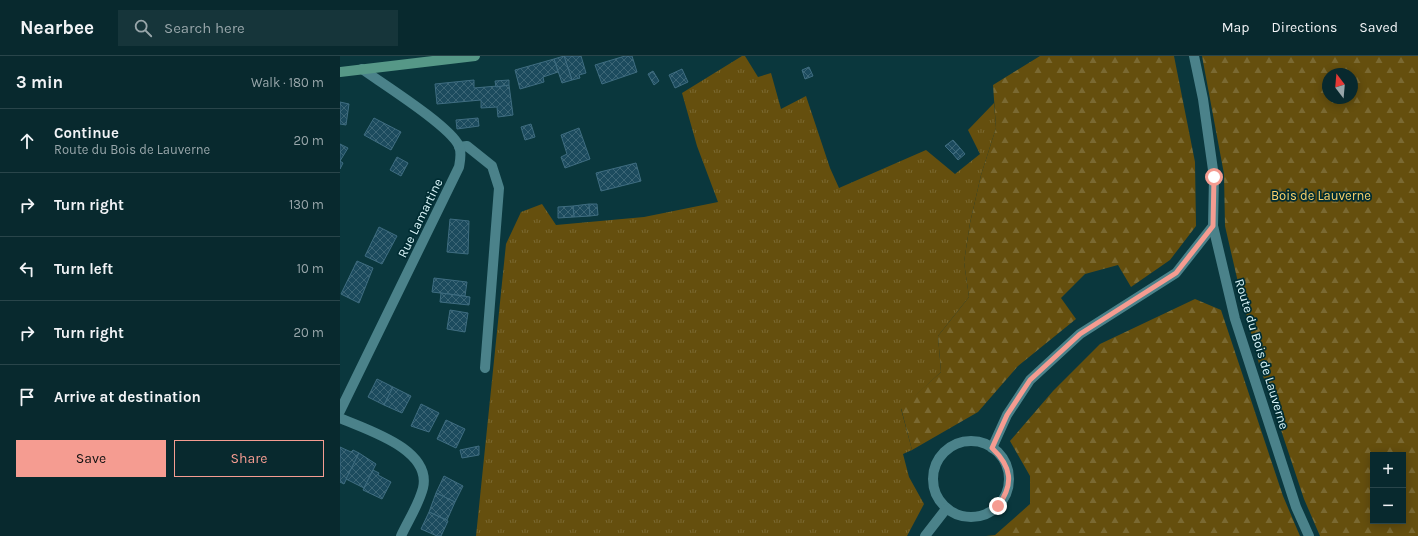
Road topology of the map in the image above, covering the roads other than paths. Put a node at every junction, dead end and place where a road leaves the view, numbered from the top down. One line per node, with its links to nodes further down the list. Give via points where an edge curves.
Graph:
1 (475, 56): 3 (main road)
2 (1194, 56): 6 (street, Route du Bois de Lauverne, via 1214,177)
3 (362, 69): 4 (main road); 5 (street, via 440,125 453,136)
4 (340, 72)
5 (459, 147): 7 (street, via 467,146 492,166 499,188); 8 (street, Rue Lamartine, via 459,167)
6 (1213, 226): 10 (street, via 1176,273 1080,334 1030,380 1007,415); 14 (street, Route du Bois de Lauverne, via 1234,319 1296,507)
7 (485, 368)
8 (340, 411)
9 (340, 418): 12 (street, via 390,440 410,452 417,462 424,478 423,489)
10 (992, 448): 11 (street, via 983,443 960,442 941,455 935,465 934,490); 11 (street, via 1003,458 1008,470 1006,496 987,514 974,517 961,516)
11 (946, 509): 13 (street)
12 (401, 536)
13 (926, 536)
14 (1309, 536)

